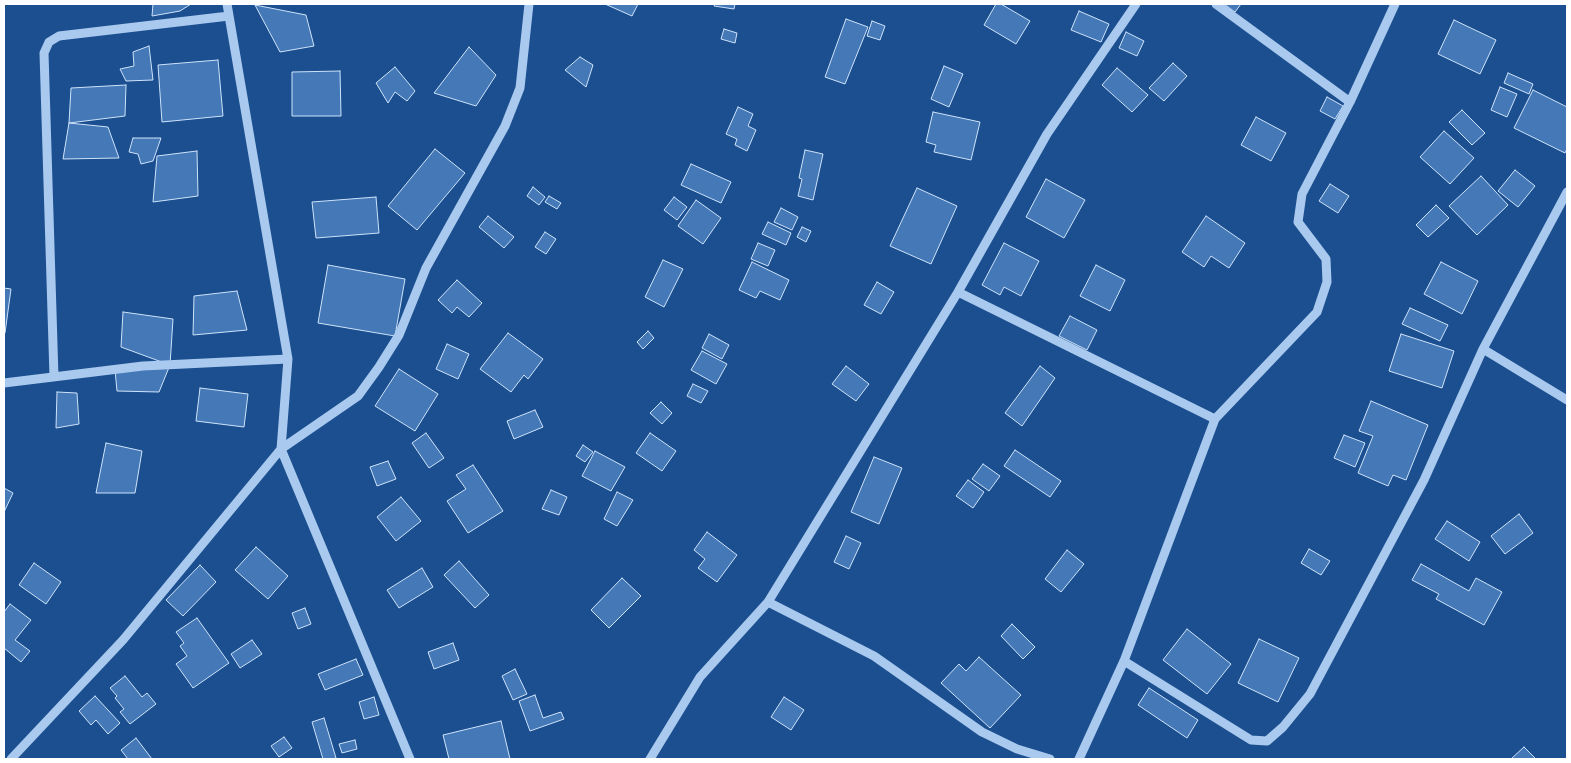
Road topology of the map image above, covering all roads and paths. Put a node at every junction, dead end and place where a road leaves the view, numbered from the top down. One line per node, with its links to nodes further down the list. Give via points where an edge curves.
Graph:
1 (226, 4): 6 (street)
2 (529, 4): 16 (street, via 520,88 513,107 426,268 400,335 358,396)
3 (1136, 4): 9 (street, via 1047,134)
4 (1216, 4): 7 (street)
5 (1395, 4): 7 (street)
6 (230, 16): 11 (street); 12 (street, via 59,36 49,42 44,53)
7 (1350, 102): 15 (street, via 1302,194 1298,222 1326,259 1327,282 1317,312)
8 (1567, 192): 10 (street)
9 (958, 292): 15 (street); 17 (street)
10 (1483, 349): 14 (street); 18 (street, via 1424,480 1310,694 1267,741 1251,740)
11 (288, 359): 12 (street, via 143,366); 16 (street)
12 (54, 377): 13 (street)
13 (4, 382)
14 (1567, 400)
15 (1215, 419): 18 (street)
16 (281, 449): 19 (street, via 124,640); 20 (street)
17 (768, 602): 21 (street, via 700,677); 22 (street, via 874,656 982,732 1017,749)
18 (1124, 661): 23 (street)
19 (11, 759)
20 (410, 759)
21 (650, 759)
22 (1050, 759)
23 (1079, 759)

